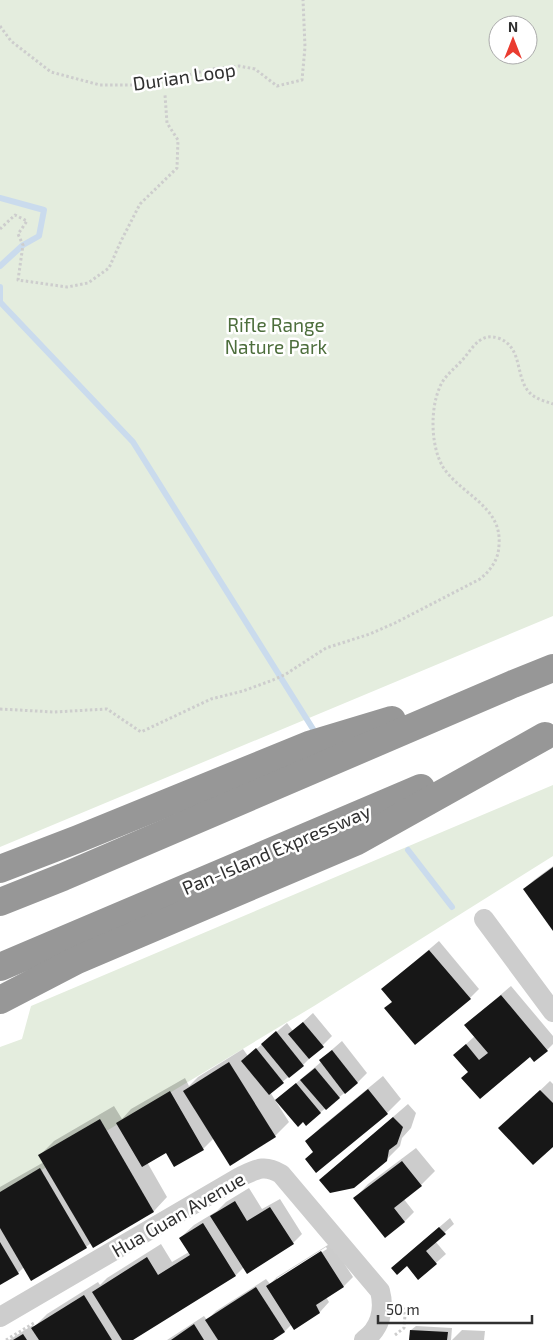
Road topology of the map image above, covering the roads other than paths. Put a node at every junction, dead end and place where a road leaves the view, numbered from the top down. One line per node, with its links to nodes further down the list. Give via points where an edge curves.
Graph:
1 (553, 668): 2 (highway)
2 (514, 684): 4 (highway, via 309,745); 5 (highway)
3 (549, 734): 7 (highway, Pan-Island Expressway); 8 (highway, via 357,841 77,960)
4 (0, 869)
5 (0, 902)
6 (484, 919): 9 (street)
7 (0, 967)
8 (0, 1000)
9 (553, 1012)
10 (0, 1317): 11 (street, Hua Guan Avenue, via 240,1177 271,1168 281,1174 380,1291 379,1322 376,1330)
11 (364, 1340)

